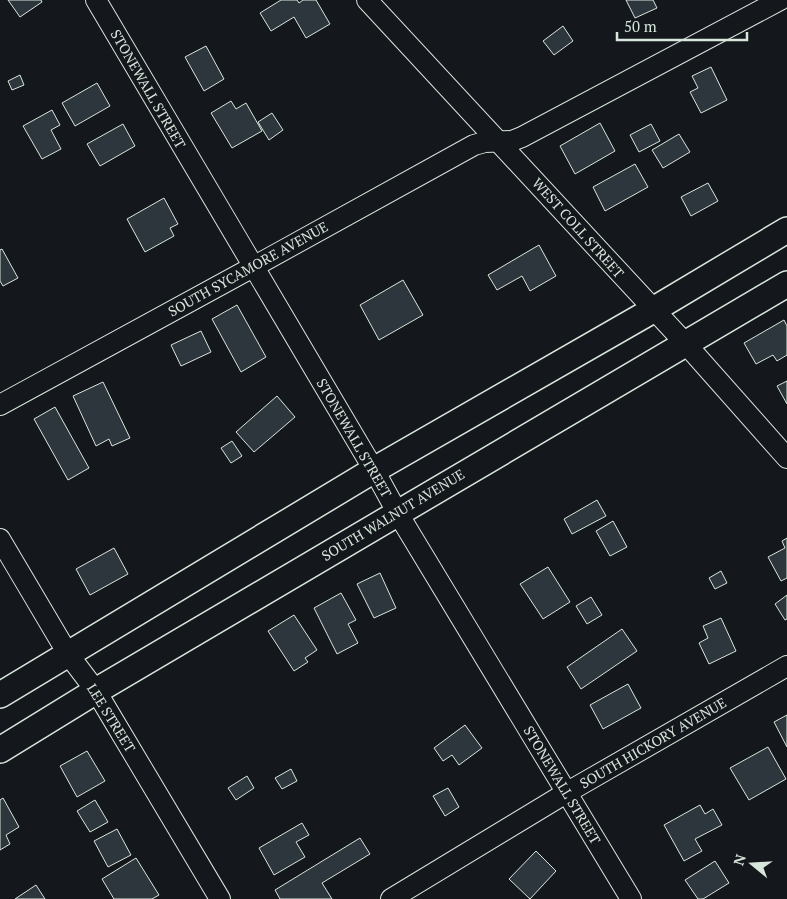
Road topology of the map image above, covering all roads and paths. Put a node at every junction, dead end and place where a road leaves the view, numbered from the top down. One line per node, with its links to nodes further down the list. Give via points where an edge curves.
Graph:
1 (96, 0): 6 (street, STONEWALL STREET)
2 (367, 0): 4 (street, WEST COLL STREET)
3 (780, 0): 4 (street, SOUTH SYCAMORE AVENUE, via 522,137)
4 (499, 141): 6 (street, SOUTH SYCAMORE AVENUE, via 474,145); 8 (street, WEST COLL STREET)
5 (787, 230): 8 (main road)
6 (253, 267): 10 (street, SOUTH SYCAMORE AVENUE); 12 (street, STONEWALL STREET)
7 (787, 284): 9 (main road, SOUTH WALNUT AVENUE)
8 (653, 310): 9 (street, WEST COLL STREET); 12 (main road)
9 (685, 344): 11 (street, WEST COLL STREET); 13 (main road, SOUTH WALNUT AVENUE)
10 (0, 405)
11 (787, 458)
12 (374, 470): 13 (street, STONEWALL STREET); 15 (main road)
13 (397, 512): 17 (main road, SOUTH WALNUT AVENUE); 20 (street, STONEWALL STREET)
14 (0, 539): 15 (street, LEE STREET)
15 (68, 654): 17 (street, LEE STREET); 18 (main road)
16 (787, 666): 20 (street, SOUTH HICKORY AVENUE)
17 (96, 691): 19 (main road, SOUTH WALNUT AVENUE); 21 (street, LEE STREET)
18 (0, 695)
19 (0, 750)
20 (566, 793): 22 (street, SOUTH HICKORY AVENUE); 23 (street, STONEWALL STREET)
21 (220, 899)
22 (391, 899)
23 (632, 899)

